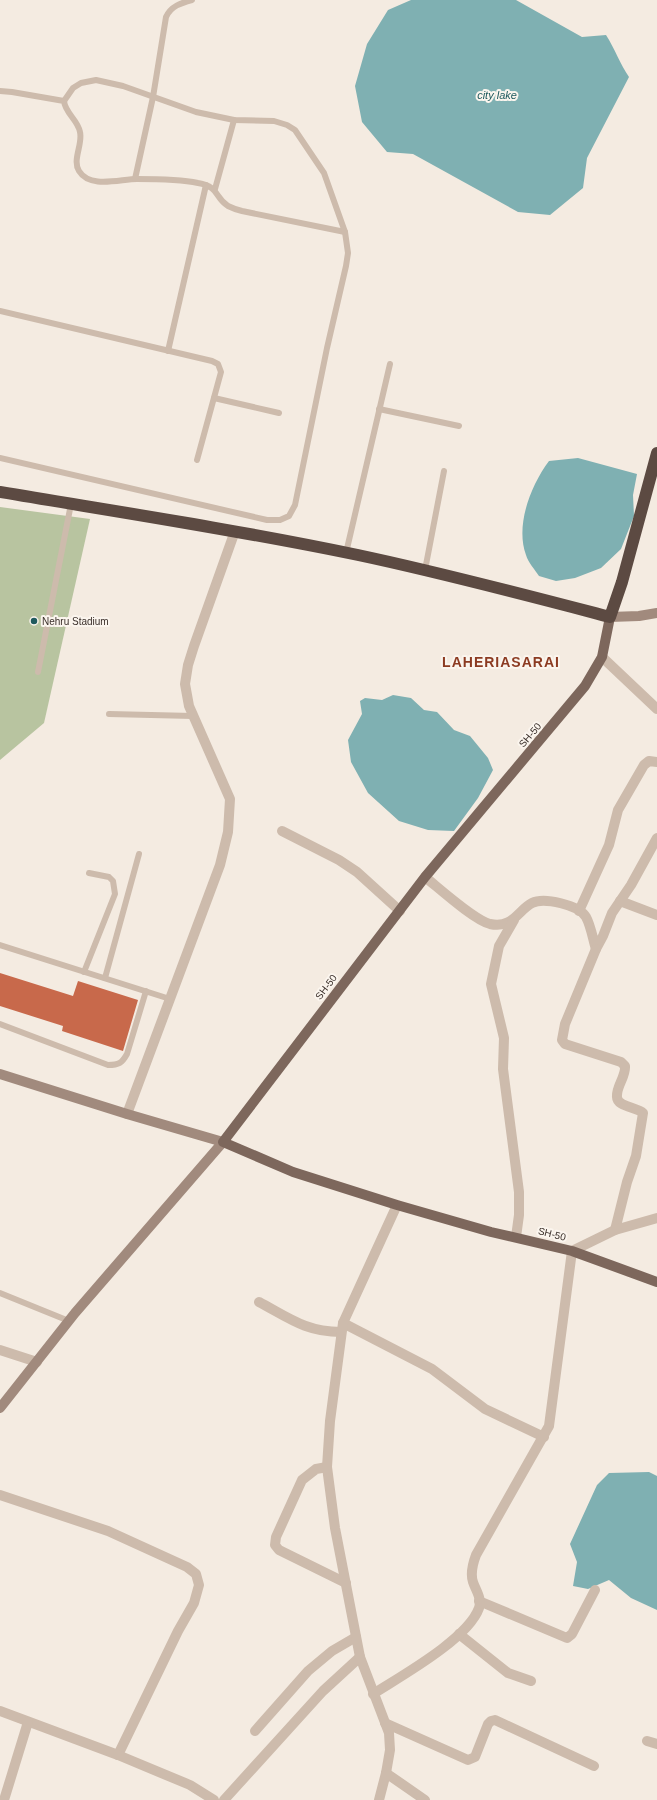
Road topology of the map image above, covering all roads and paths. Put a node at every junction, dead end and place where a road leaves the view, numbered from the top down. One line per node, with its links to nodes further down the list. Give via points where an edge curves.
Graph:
1 (192, 0): 3 (lane, via 175,6 169,10 166,17)
2 (0, 92): 4 (lane)
3 (153, 97): 4 (lane, via 109,82 89,80 73,88); 5 (lane, via 196,112); 6 (lane)
4 (64, 101): 6 (lane, via 64,107 78,124 80,131 77,164 83,176 104,182)
5 (234, 120): 8 (lane); 9 (lane, via 274,121 295,130 324,173)
6 (135, 179): 7 (lane, via 196,182)
7 (206, 185): 8 (lane); 11 (lane)
8 (215, 189): 9 (lane, via 228,206 242,211)
9 (345, 232): 18 (lane, via 348,253 346,266 295,505 289,516 280,520 267,520)
10 (0, 311): 11 (lane)
11 (168, 351): 13 (lane, via 218,364 221,372)
12 (390, 364): 14 (lane)
13 (214, 398): 15 (lane); 19 (lane)
14 (379, 409): 16 (lane); 24 (lane)
15 (279, 413)
16 (459, 426)
17 (657, 453): 27 (highway, SH-50)
18 (0, 458)
19 (197, 460)
20 (444, 471): 25 (lane)
21 (0, 492): 22 (highway)
22 (71, 504): 23 (highway); 29 (lane)
23 (235, 531): 24 (highway); 32 (street, via 188,665 185,684 188,706)
24 (346, 553): 25 (highway)
25 (425, 570): 27 (highway)
26 (657, 613): 27 (main road)
27 (610, 617): 28 (main road, SH-50)
28 (602, 657): 30 (street); 38 (main road, SH-50, via 567,710)
29 (38, 672)
30 (657, 709)
31 (109, 714): 32 (lane)
32 (193, 716): 49 (street, via 230,799 230,811 220,865)
33 (657, 762): 41 (street, via 649,761 644,765 618,810 609,845)
34 (282, 831): 40 (street, via 357,872)
35 (657, 838): 39 (street)
36 (139, 854): 47 (lane)
37 (89, 873): 46 (lane, via 114,881 115,894)
38 (425, 877): 40 (main road, SH-50); 43 (street, via 479,920 490,924)
39 (620, 901): 42 (street); 45 (street)
40 (400, 911): 53 (main road, SH-50)
41 (579, 911): 43 (street, via 544,900 532,903); 45 (street, via 586,916)
42 (657, 915)
43 (514, 920): 57 (street, via 499,946 491,984 504,1038 503,1069 519,1192)
44 (0, 945): 46 (lane)
45 (596, 949): 56 (street, via 565,1024 562,1040 565,1044 622,1062 626,1073 617,1096 618,1101 643,1113 636,1156)
46 (84, 972): 47 (lane)
47 (105, 978): 48 (lane)
48 (146, 991): 49 (lane); 50 (lane, via 127,1054 122,1062 116,1065 108,1065)
49 (170, 999): 52 (street)
50 (0, 1024)
51 (0, 1074): 52 (main road)
52 (127, 1114): 53 (main road)
53 (223, 1142): 54 (main road, SH-50, via 294,1172); 62 (main road)
54 (397, 1205): 57 (main road, SH-50); 63 (street)
55 (657, 1218): 56 (street)
56 (615, 1230): 58 (street)
57 (516, 1238): 58 (main road, SH-50)
58 (572, 1251): 59 (main road, SH-50); 67 (street, via 552,1409)
59 (657, 1282)
60 (0, 1293): 62 (lane)
61 (259, 1302): 63 (street, via 309,1329 323,1332)
62 (69, 1321): 65 (main road)
63 (342, 1328): 67 (street, via 432,1370 485,1409); 68 (street, via 330,1421)
64 (0, 1350): 65 (street)
65 (37, 1362): 66 (main road)
66 (0, 1408)
67 (544, 1437): 72 (street, via 476,1555 472,1573)
68 (328, 1466): 70 (street, via 335,1528); 70 (street, via 316,1469 302,1480 275,1544 279,1550)
69 (0, 1495): 82 (street, via 108,1531 187,1567 196,1574 199,1585 194,1603)
70 (346, 1583): 74 (street)
71 (595, 1590): 72 (street, via 572,1634 567,1638)
72 (479, 1601): 73 (street, via 473,1618)
73 (459, 1634): 76 (street, via 508,1673); 77 (street)
74 (356, 1637): 75 (street); 81 (street, via 332,1651 308,1671)
75 (360, 1657): 77 (street); 87 (street, via 323,1691)
76 (531, 1681)
77 (373, 1694): 80 (street)
78 (0, 1711): 79 (street)
79 (28, 1722): 82 (street); 85 (street)
80 (385, 1723): 83 (street, via 468,1760 475,1757 488,1724 495,1720); 84 (street, via 389,1733 390,1750)
81 (255, 1731)
82 (118, 1755): 86 (street, via 190,1785)
83 (594, 1766)
84 (386, 1773): 88 (street); 89 (street)
85 (4, 1800)
86 (214, 1800)
87 (224, 1800)
88 (379, 1800)
89 (426, 1800)

